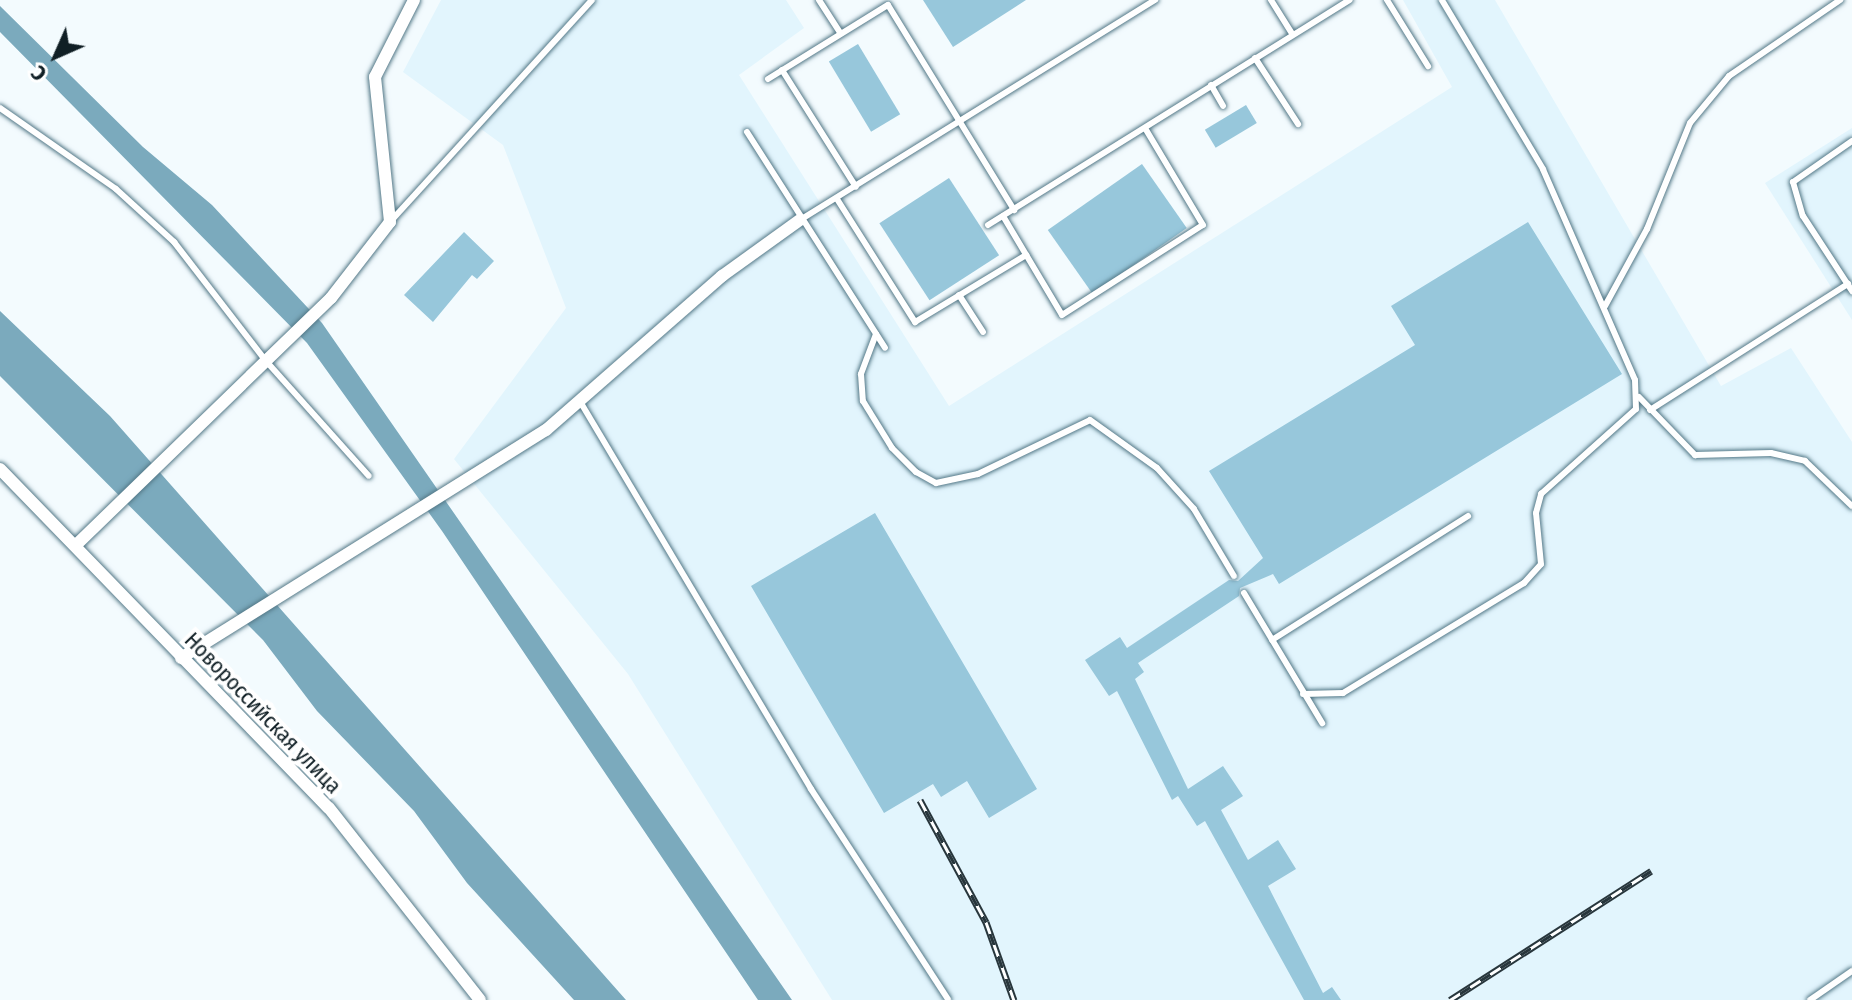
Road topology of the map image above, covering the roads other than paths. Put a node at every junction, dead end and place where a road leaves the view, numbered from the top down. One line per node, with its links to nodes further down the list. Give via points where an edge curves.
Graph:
1 (414, 0): 29 (street, via 375,77)
2 (819, 0): 10 (lane)
3 (1155, 0): 19 (lane)
4 (1271, 0): 11 (lane)
5 (1350, 0): 11 (lane)
6 (1387, 0): 13 (lane)
7 (1442, 0): 34 (lane, via 1543,169)
8 (1840, 0): 34 (lane, via 1729,76 1690,123 1647,229)
9 (589, 1): 29 (lane)
10 (841, 34): 14 (lane); 19 (lane, via 888,5)
11 (1292, 34): 12 (lane)
12 (1255, 58): 16 (lane); 20 (lane)
13 (1428, 66)
14 (782, 70): 15 (lane); 24 (lane)
15 (768, 79)
16 (1211, 85): 17 (lane); 21 (lane)
17 (1223, 106)
18 (0, 108): 38 (lane, via 116,189 174,242)
19 (959, 123): 24 (lane); 26 (lane)
20 (1298, 124)
21 (1145, 128): 26 (lane); 31 (lane, via 1203,225 1062,315)
22 (747, 132): 28 (lane)
23 (1852, 141): 32 (lane, via 1793,182 1803,216)
24 (856, 187): 25 (lane)
25 (837, 199): 28 (lane); 33 (lane, via 915,322)
26 (1014, 210): 27 (lane)
27 (1003, 216): 30 (lane); 31 (lane)
28 (800, 220): 36 (lane); 40 (street, via 722,276)
29 (390, 222): 38 (street, via 331,298)
30 (988, 225)
31 (1026, 255): 33 (lane)
32 (1850, 287): 41 (lane)
33 (959, 295): 35 (lane)
34 (1605, 306): 39 (lane)
35 (983, 332)
36 (876, 334): 37 (lane); 47 (lane, via 861,374 863,401 892,448 916,472 936,483 978,474 1090,420 1157,468 1194,509)
37 (885, 348)
38 (266, 361): 43 (lane); 46 (street)
39 (1639, 397): 41 (lane); 51 (lane, via 1636,409 1541,494 1536,513 1541,564 1524,583 1343,693)
40 (581, 403): 50 (street); 54 (lane, via 811,789)
41 (1650, 410): 44 (lane, via 1695,455 1771,453 1805,461)
42 (0, 469): 46 (street, Новороссийская улица)
43 (369, 476)
44 (1852, 506)
45 (1468, 516): 49 (lane)
46 (76, 545): 50 (street, Новороссийская улица)
47 (1234, 576)
48 (1244, 593): 49 (lane)
49 (1272, 640): 51 (lane)
50 (181, 658): 55 (street, Новороссийская улица, via 329,808)
51 (1303, 694): 52 (lane)
52 (1322, 723)
53 (1852, 971): 56 (lane)
54 (948, 999)
55 (480, 1000)
56 (1810, 1000)

